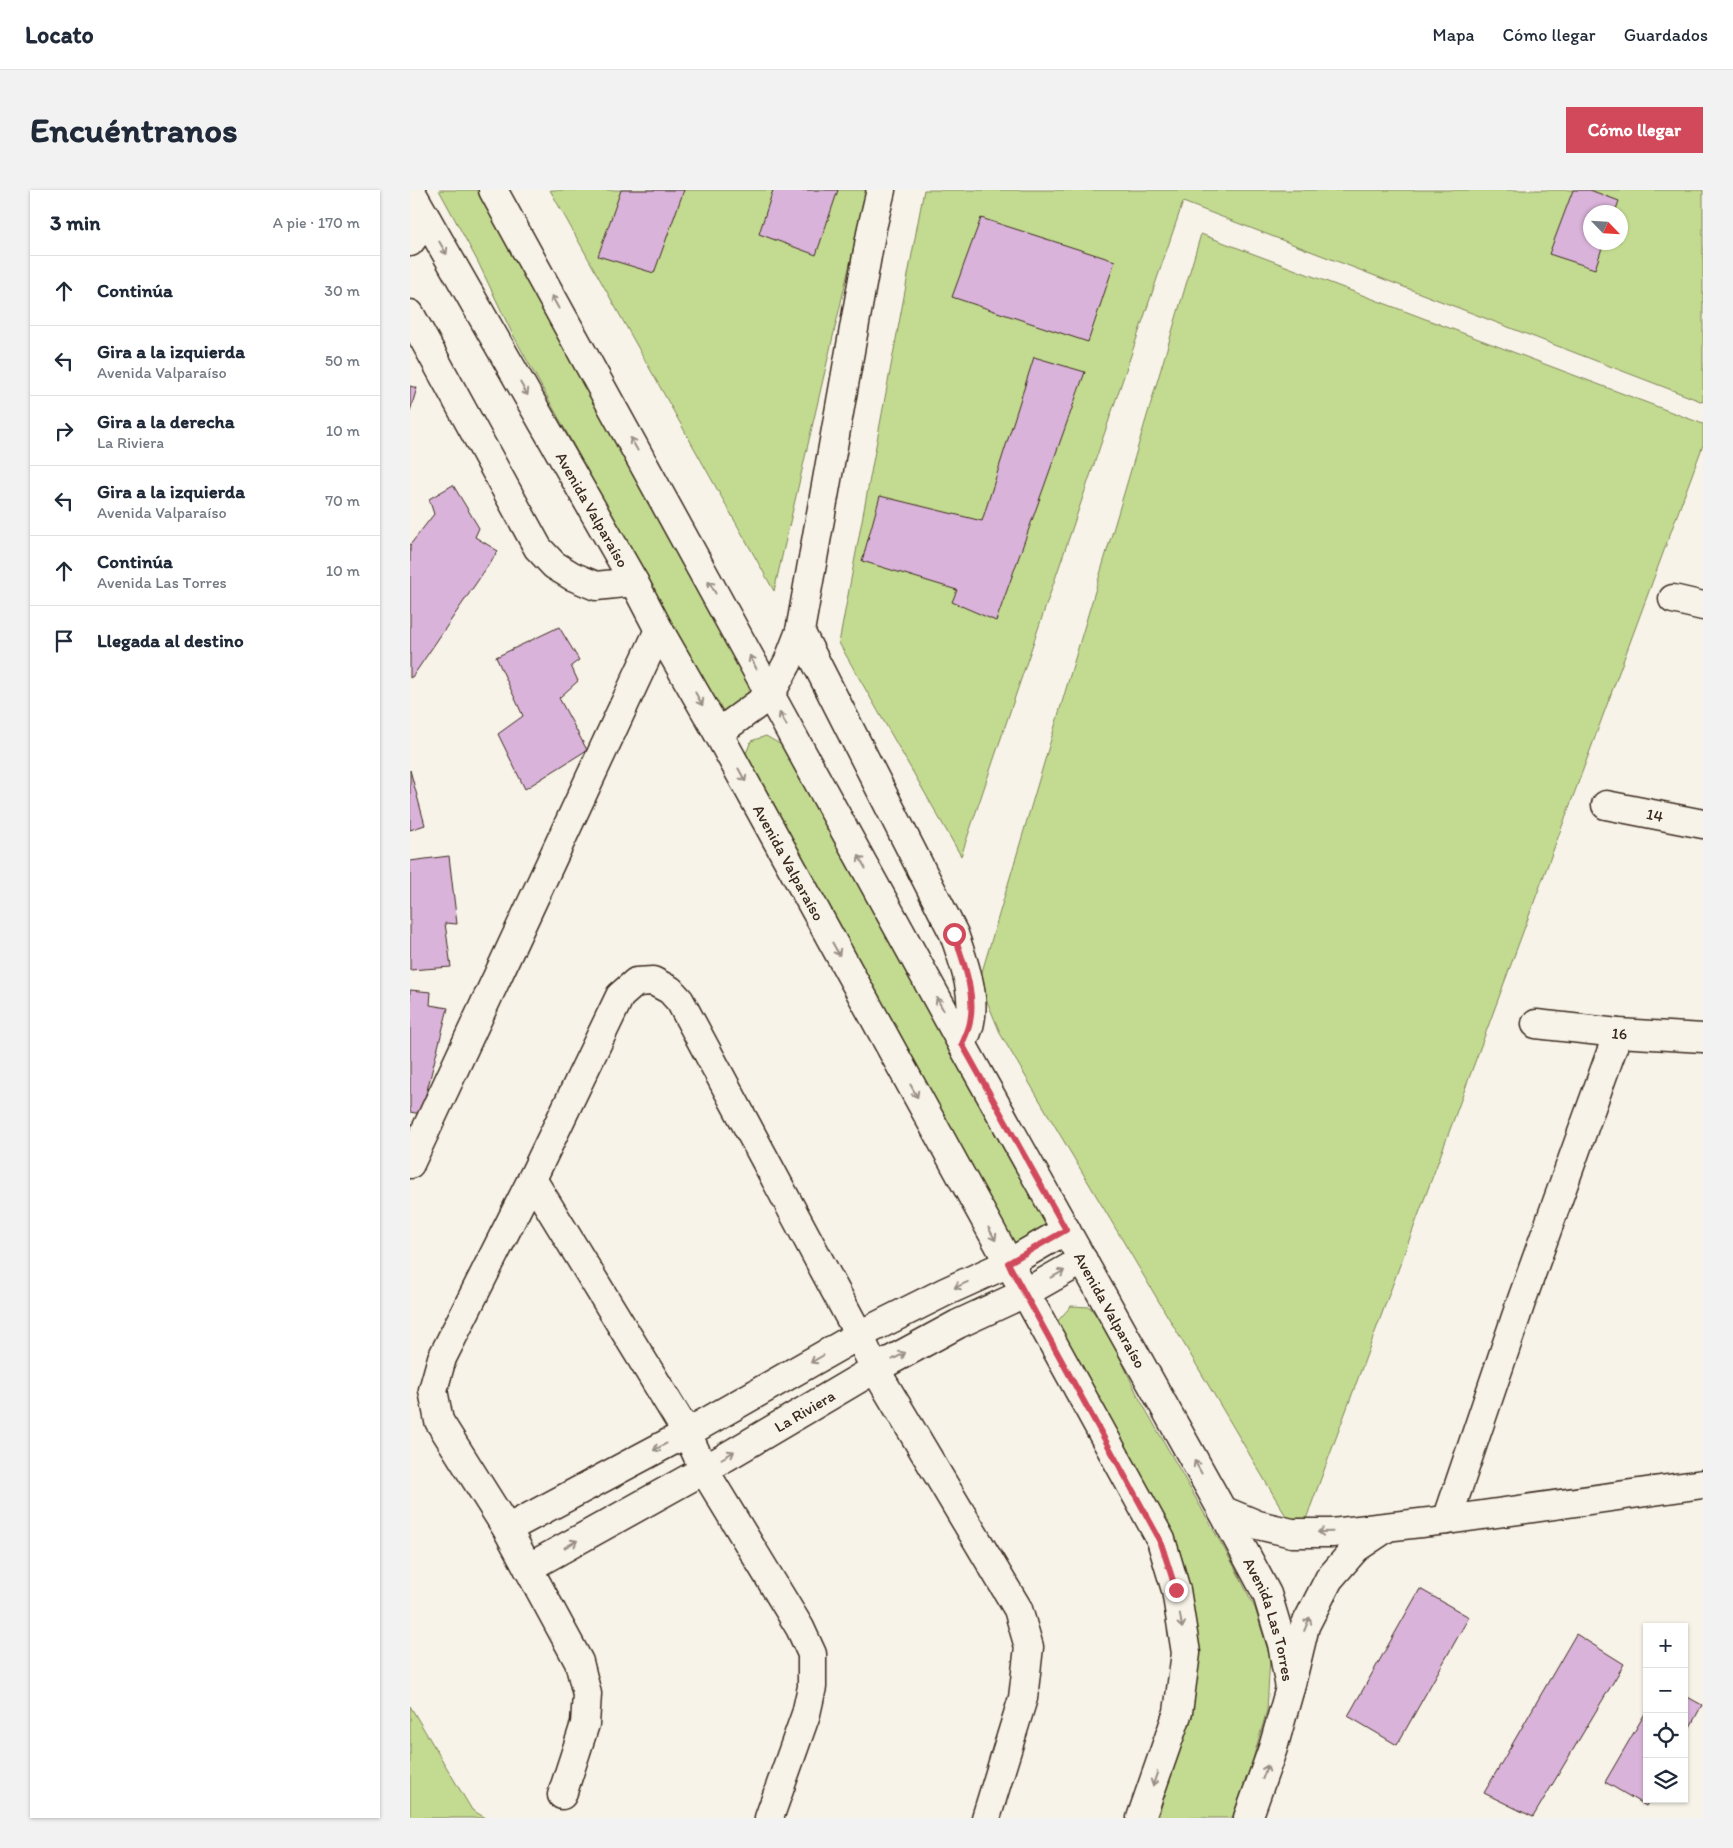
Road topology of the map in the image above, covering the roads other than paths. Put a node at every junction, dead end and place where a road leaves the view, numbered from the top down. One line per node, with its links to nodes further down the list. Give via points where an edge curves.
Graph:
1 (410, 190): 4 (street, Avenida Valparaíso)
2 (494, 190): 12 (street, Avenida Valparaíso, one-way to 2)
3 (881, 190): 11 (street)
4 (427, 220): 5 (street); 7 (street, Avenida Valparaíso, one-way to 7)
5 (410, 242)
6 (410, 314): 7 (street, via 538,548 554,566 596,586)
7 (634, 582): 10 (street, Avenida Valparaíso)
8 (1673, 599): 9 (street)
9 (1703, 606)
10 (659, 630): 13 (street, Avenida Valparaíso, one-way to 13); 20 (street)
11 (800, 631): 12 (street); 19 (street, via 954,934 967,972 971,1000 970,1021)
12 (770, 695): 13 (street); 19 (street, Avenida Valparaíso, one-way to 12)
13 (718, 733): 24 (street, Avenida Valparaíso, one-way to 24)
14 (1606, 806): 15 (street, 14)
15 (1703, 824)
16 (1536, 1024): 17 (street, 16)
17 (1618, 1033): 18 (street, 16); 32 (street)
18 (1703, 1038)
19 (962, 1044): 22 (street, Avenida Valparaíso)
20 (410, 1164)
21 (532, 1179): 26 (street, via 620,996 636,982 653,981 670,990 680,1001); 28 (street); 34 (street, via 442,1358 433,1390 439,1422)
22 (1066, 1230): 23 (street, Avenida Valparaíso); 24 (street)
23 (1083, 1260): 25 (street, La Riviera, one-way to 23); 31 (street, Avenida Valparaíso, one-way to 23)
24 (1008, 1263): 25 (street, Avenida Valparaíso); 26 (street, one-way to 26)
25 (1024, 1293): 27 (street, La Riviera, one-way to 25); 40 (street, Avenida Valparaíso, one-way to 40, via 1160,1540 1176,1590 1186,1653 1178,1712)
26 (859, 1335): 27 (street); 28 (street, one-way to 28)
27 (875, 1369): 29 (street, La Riviera, one-way to 27); 39 (street, via 1018,1610 1029,1647 1023,1698)
28 (687, 1433): 29 (street); 34 (street, one-way to 34)
29 (704, 1470): 35 (street, La Riviera, one-way to 29); 38 (street, via 800,1628 812,1654 812,1687 806,1714)
30 (1703, 1484): 32 (street)
31 (1222, 1510): 33 (street, one-way to 31, via 1332,1533 1292,1533 1258,1525); 36 (street, Avenida Las Torres, via 1266,1594 1282,1644)
32 (1447, 1520): 33 (street)
33 (1391, 1525): 36 (street, one-way to 33, via 1305,1626 1329,1579 1356,1548)
34 (507, 1528): 35 (street)
35 (528, 1568): 37 (street, via 580,1662 587,1694 585,1724)
36 (1290, 1688): 41 (street, Avenida Las Torres, one-way to 36, via 1274,1748)
37 (562, 1795)
38 (769, 1818)
39 (986, 1818)
40 (1141, 1818)
41 (1248, 1818)

